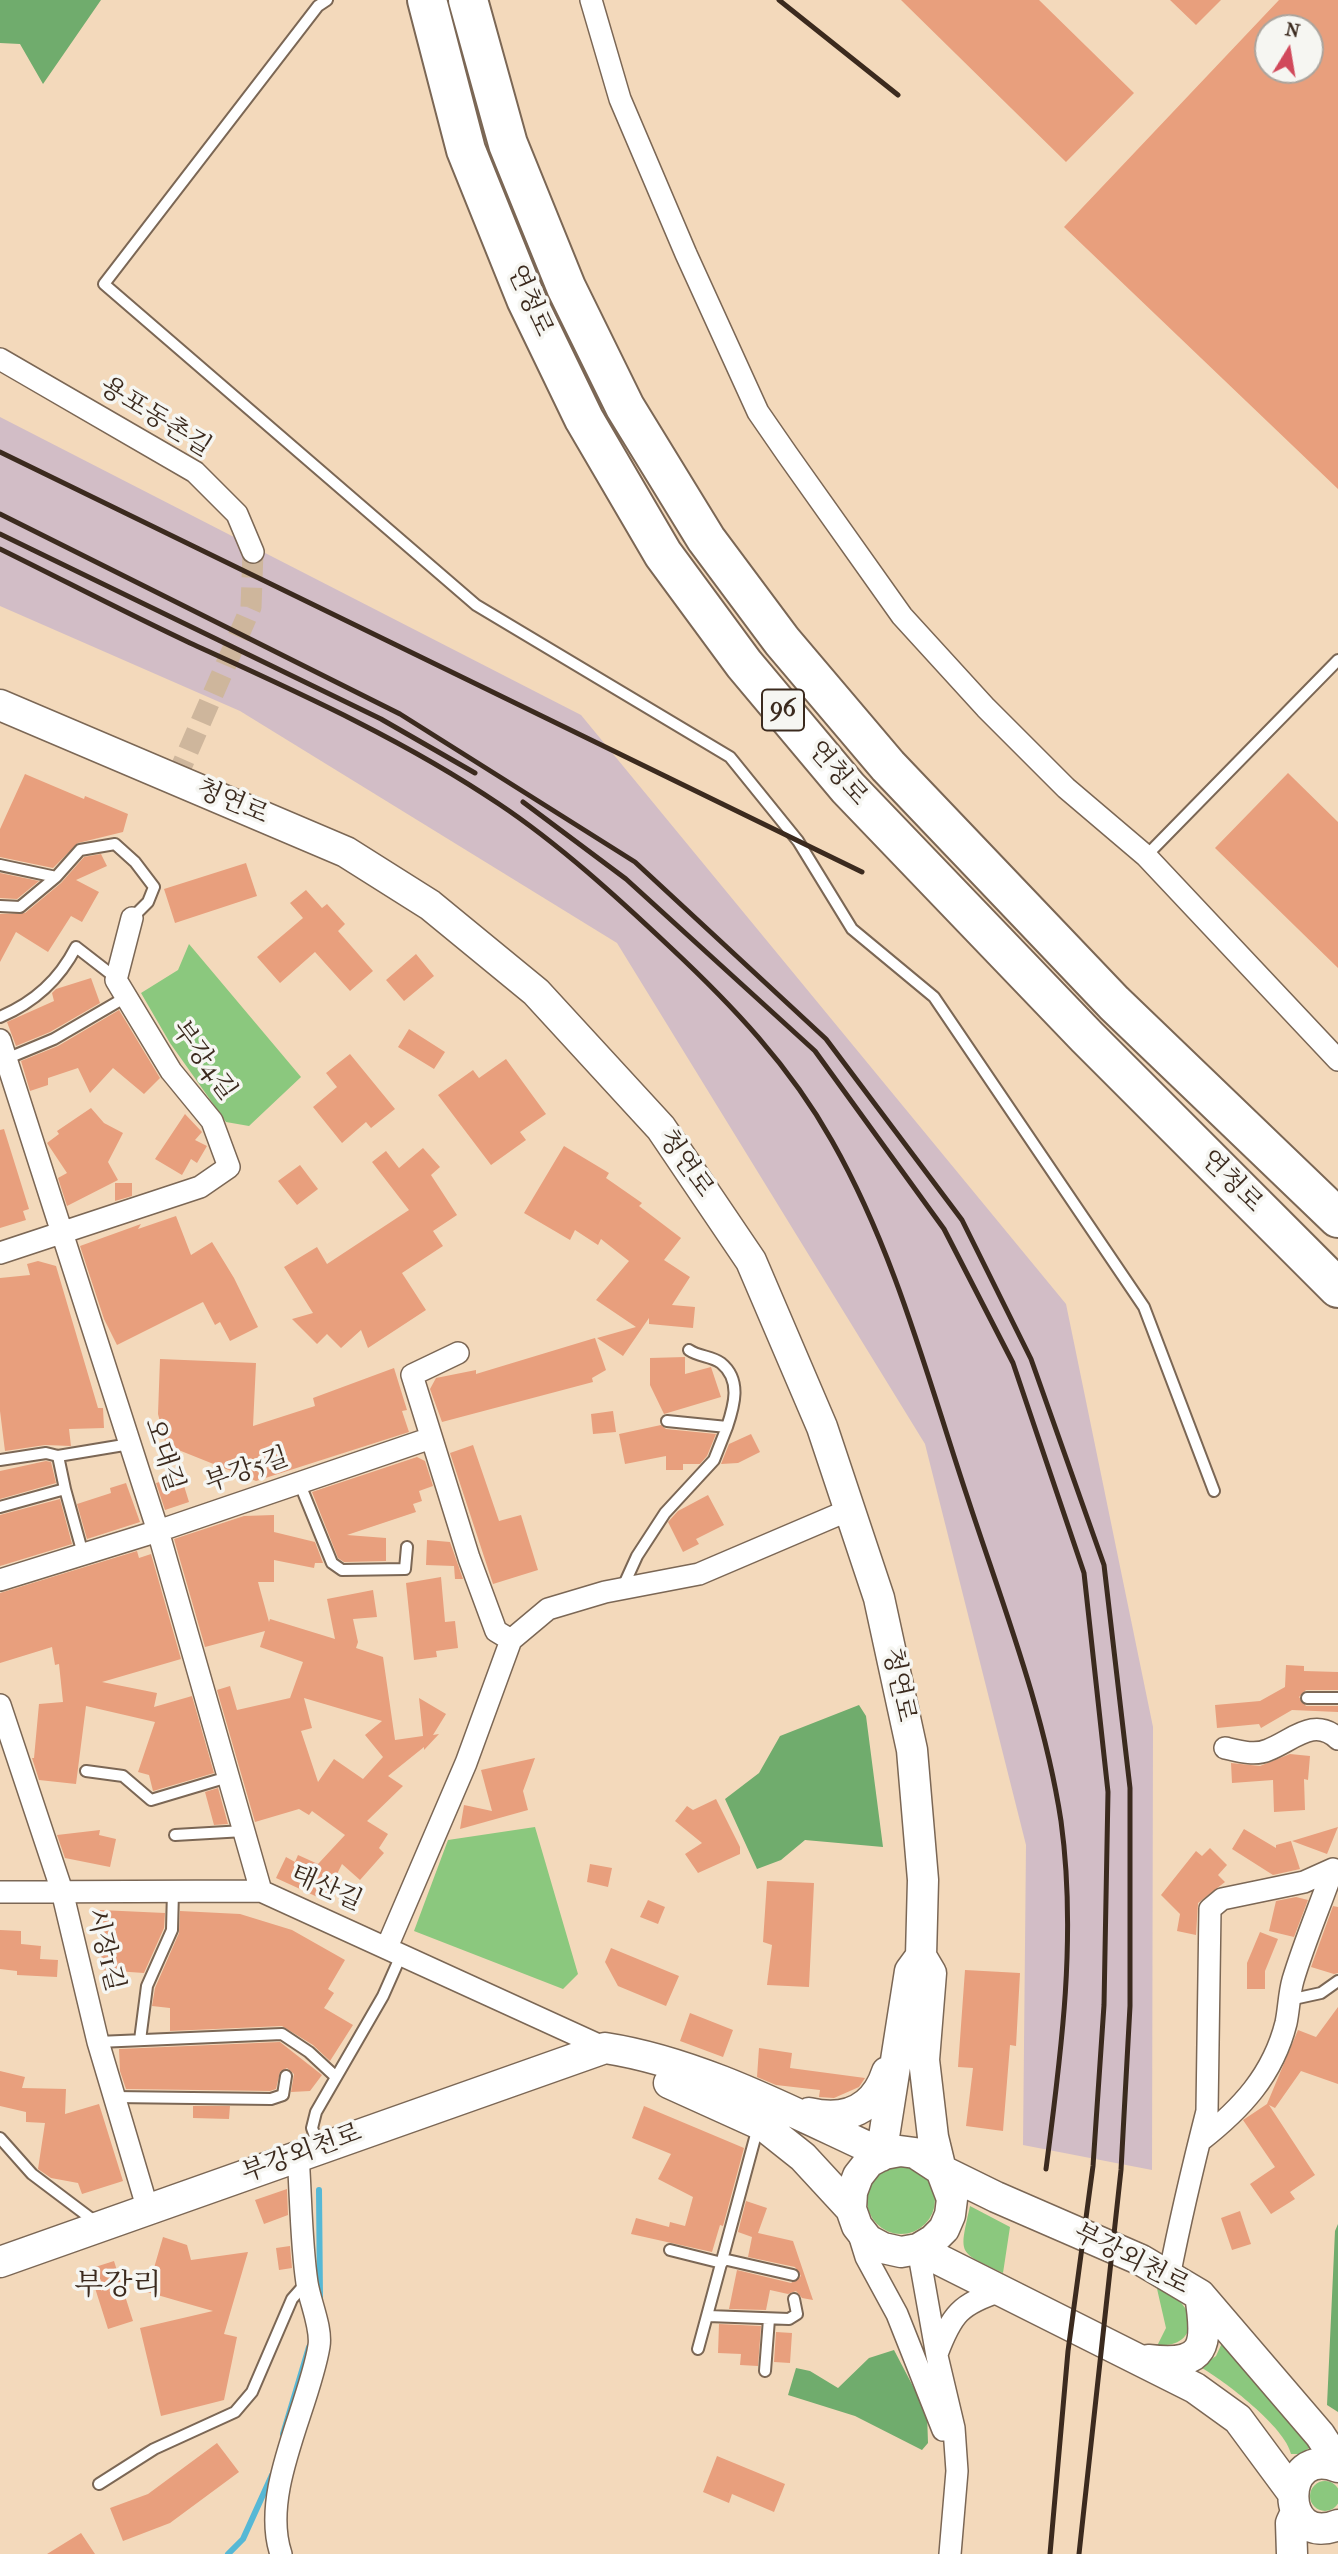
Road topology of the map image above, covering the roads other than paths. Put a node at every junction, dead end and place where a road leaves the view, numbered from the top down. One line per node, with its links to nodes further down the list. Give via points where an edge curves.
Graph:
1 (327, 0): 32 (lane, via 104,284 477,604 730,757 798,841 852,929 934,997 1144,1307)
2 (427, 0): 21 (highway, 연청로 / 96, via 466,150 526,299 584,419 663,554 744,664 848,788 1087,1037)
3 (468, 0): 18 (highway, 연청로 / 96, via 508,144 566,287 625,407 706,539 782,641 888,766 1114,1003)
4 (592, 0): 9 (street, via 620,99 758,412 902,616 1066,788)
5 (0, 359): 6 (street, 용포동촌길, via 195,472 237,514)
6 (253, 552)
7 (1338, 660): 9 (lane)
8 (0, 705): 34 (main road, 청연로, via 346,852 430,905 536,992 661,1128 751,1261 822,1427)
9 (1146, 856): 17 (street)
10 (0, 865): 11 (lane)
11 (56, 877): 12 (lane, via 20,908); 13 (lane, via 80,850 115,844 154,887 148,902)
12 (0, 906)
13 (132, 918): 14 (street)
14 (121, 987): 15 (lane, via 76,947 65,969 46,988); 16 (lane, via 54,1039); 19 (street, 부강4길, via 171,1071 212,1121 229,1167 201,1187)
15 (0, 1017)
16 (3, 1049): 19 (street, 오대길)
17 (1338, 1060)
18 (1338, 1218)
19 (62, 1234): 20 (street, 부강4길); 27 (street, 오대길)
20 (0, 1253)
21 (1338, 1288)
22 (690, 1350): 25 (lane, via 720,1361 730,1374 737,1398)
23 (458, 1353): 26 (street, via 412,1375)
24 (667, 1420): 25 (lane)
25 (727, 1427): 39 (lane, via 714,1460 665,1514)
26 (431, 1438): 30 (street, 부강5길); 40 (street, via 496,1631)
27 (130, 1444): 28 (lane); 35 (street, 오대길)
28 (58, 1456): 29 (lane, via 46,1453); 31 (lane)
29 (0, 1460)
30 (299, 1482): 35 (street, 부강5길); 36 (lane, via 332,1563 342,1570 405,1569)
31 (65, 1489): 33 (lane); 37 (lane)
32 (1214, 1491)
33 (0, 1507)
34 (849, 1510): 39 (street, via 699,1574); 56 (main road, 청연로, via 879,1598 912,1750 923,1880)
35 (158, 1531): 37 (street, 부강5길); 47 (street, 오대길)
36 (407, 1547)
37 (83, 1554): 38 (street, 부강5길)
38 (0, 1580)
39 (622, 1589): 40 (street, via 548,1609)
40 (511, 1640): 55 (street)
41 (1307, 1698): 42 (lane)
42 (1338, 1698)
43 (0, 1705): 51 (street, 시장1길)
44 (1338, 1739): 45 (street, via 1330,1732 1308,1729 1266,1752)
45 (1225, 1748)
46 (86, 1771): 47 (lane, via 123,1776 150,1800)
47 (228, 1777): 48 (street, 오대길)
48 (244, 1831): 49 (lane); 52 (street, 오대길)
49 (175, 1835)
50 (1335, 1862): 58 (street); 68 (street, via 1304,1882 1222,1899 1210,1909 1208,2111)
51 (62, 1891): 53 (street, 태산길); 54 (street, 태산길); 60 (street, 시장1길)
52 (261, 1891): 54 (street, 태산길); 55 (street, 태산길)
53 (0, 1892)
54 (173, 1892): 59 (lane, via 172,1930 147,1986)
55 (395, 1950): 61 (street, 태산길); 64 (lane, via 383,1996)
56 (921, 1956): 62 (main road, via 910,1971); 71 (main road, via 931,1973 924,2060)
57 (1338, 1981): 58 (lane, via 1321,1993)
58 (1289, 2000): 68 (street, via 1286,2023 1267,2073 1234,2114)
59 (140, 2040): 60 (lane); 64 (lane, via 282,2034)
60 (98, 2042): 65 (street, 시장1길)
61 (605, 2048): 66 (main road, 부강외천로, via 648,2055); 69 (main road, 부강외천로)
62 (898, 2054): 66 (main road, via 889,2065 882,2089 860,2111 823,2117); 70 (main road)
63 (286, 2076): 65 (lane, via 283,2095 271,2099)
64 (336, 2077): 69 (lane, via 316,2112)
65 (114, 2097): 72 (street, 시장1길)
66 (767, 2114): 70 (main road, 부강외천로, via 868,2147); 73 (main road, 부강외천로); 77 (lane)
67 (0, 2138): 74 (lane, via 32,2174)
68 (1200, 2141): 80 (street)
69 (309, 2151): 72 (main road, 부강외천로); 81 (street)
70 (881, 2156): 71 (main road, via 915,2153); 73 (main road, via 858,2176 852,2192)
71 (941, 2170): 75 (main road, via 952,2199 950,2215 933,2240); 80 (main road, 부강외천로)
72 (148, 2210): 74 (main road, 부강외천로)
73 (854, 2218): 75 (main road, via 868,2240 883,2248); 92 (street, via 866,2257 917,2363)
74 (101, 2227): 78 (main road, 부강외천로)
75 (918, 2249): 82 (main road); 88 (street)
76 (670, 2250): 77 (lane)
77 (723, 2261): 79 (lane); 85 (lane)
78 (0, 2262)
79 (793, 2275)
80 (1169, 2277): 83 (main road, 부강외천로)
81 (307, 2282): 93 (lane, via 292,2299 251,2392 235,2412 154,2449); 96 (street, via 319,2344 290,2443 276,2515)
82 (1001, 2291): 88 (street, via 971,2300 950,2321); 89 (main road)
83 (1200, 2295): 89 (main road, via 1206,2333 1199,2350 1175,2363); 91 (main road, 부강외천로, via 1320,2435)
84 (794, 2299): 86 (lane, via 797,2314 789,2319)
85 (708, 2316): 86 (lane); 87 (lane)
86 (769, 2319): 90 (lane)
87 (698, 2349)
88 (937, 2356): 92 (street, via 954,2428)
89 (1145, 2360): 94 (main road, via 1238,2419)
90 (765, 2371)
91 (1338, 2465): 94 (main road, via 1320,2463 1301,2473)
92 (957, 2471): 97 (street)
93 (99, 2484)
94 (1294, 2502): 95 (main road, via 1312,2526); 98 (main road)
95 (1335, 2527): 99 (main road)
96 (281, 2554)
97 (950, 2554)
98 (1292, 2554)
99 (1312, 2554)

